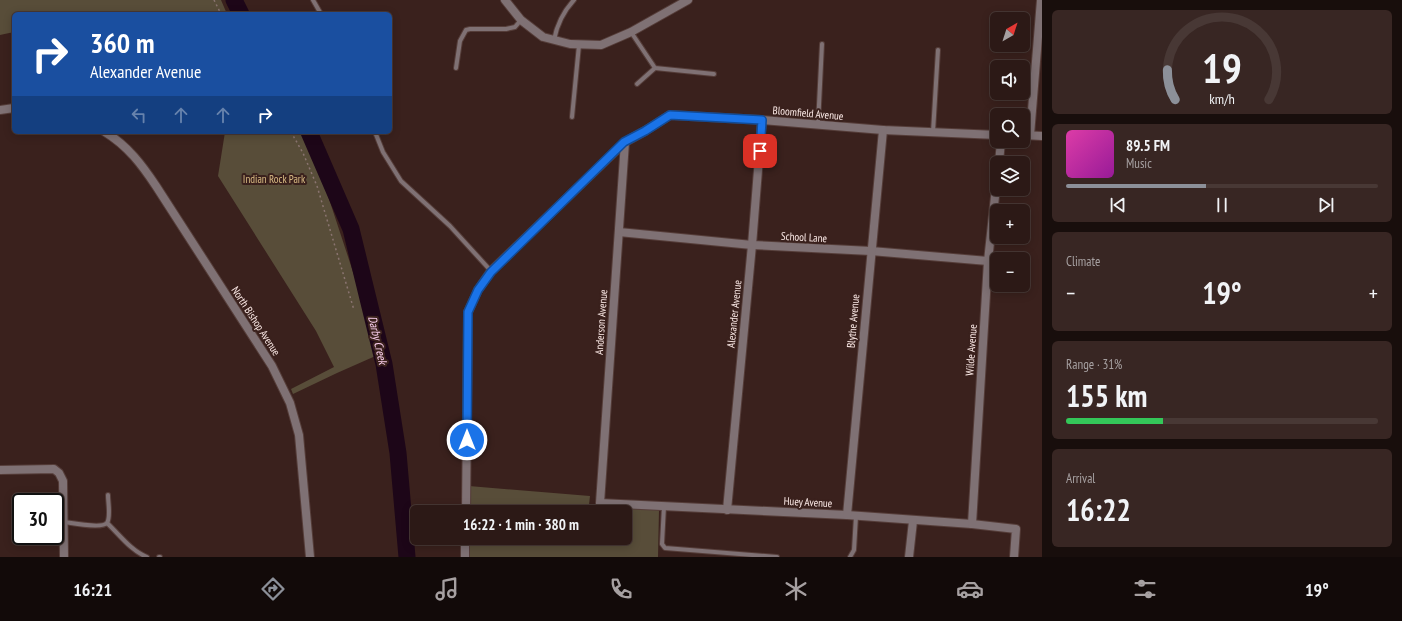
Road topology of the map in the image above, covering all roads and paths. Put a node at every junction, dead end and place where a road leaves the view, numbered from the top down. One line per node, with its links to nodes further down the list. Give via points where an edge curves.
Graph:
1 (214, 0): 7 (path)
2 (313, 0): 8 (lane)
3 (505, 0): 9 (street)
4 (574, 0): 11 (lane, via 556,28)
5 (688, 0): 10 (street)
6 (1040, 0): 20 (street)
7 (220, 12)
8 (320, 12)
9 (520, 20): 11 (street, via 543,37); 15 (lane, via 515,27 506,29 466,30 460,41)
10 (631, 32): 12 (street, via 601,45); 16 (lane)
11 (554, 40): 12 (street)
12 (579, 44): 22 (lane)
13 (822, 44): 24 (lane)
14 (938, 50): 26 (lane)
15 (456, 68)
16 (655, 68): 17 (lane); 18 (lane)
17 (714, 74)
18 (637, 84)
19 (12, 108): 21 (street)
20 (1030, 108)
21 (0, 110)
22 (572, 117)
23 (762, 120): 24 (street, Bloomfield Avenue); 33 (street, Bloomfield Avenue, via 670,115); 36 (street, Alexander Avenue)
24 (818, 125): 25 (street, Bloomfield Avenue)
25 (883, 130): 26 (street, Bloomfield Avenue); 37 (street, Blythe Avenue)
26 (932, 132): 30 (street, Bloomfield Avenue)
27 (108, 134): 58 (street, North Bishop Avenue, via 130,151 156,186 272,366 290,403 299,435)
28 (292, 134): 40 (path, via 317,186)
29 (376, 134): 39 (lane, via 383,152 401,181 450,226)
30 (990, 135)
31 (1030, 135): 32 (street)
32 (1042, 136)
33 (624, 142): 35 (street, Anderson Avenue); 39 (street, Bloomfield Avenue)
34 (995, 196): 38 (street, Wilde Avenue)
35 (619, 232): 36 (street, School Lane); 44 (street, Anderson Avenue)
36 (752, 245): 37 (street, School Lane); 47 (street, Alexander Avenue)
37 (871, 251): 38 (street, School Lane); 48 (street, Blythe Avenue)
38 (988, 261): 53 (street, Wilde Avenue)
39 (491, 272): 45 (street, Bloomfield Avenue, via 478,290 468,312)
40 (354, 310)
41 (0, 470): 42 (street, via 54,469 63,481)
42 (63, 493)
43 (108, 495): 52 (lane)
44 (600, 503): 46 (street, Huey Avenue)
45 (466, 505)
46 (664, 506): 47 (street, Huey Avenue); 60 (lane, via 662,544 665,548)
47 (727, 510): 48 (street, Huey Avenue)
48 (847, 515): 49 (street, Huey Avenue)
49 (856, 516): 50 (street, Huey Avenue); 61 (lane, via 854,550)
50 (913, 521): 53 (street, Huey Avenue); 62 (street)
51 (64, 522): 52 (lane, via 100,526)
52 (107, 523): 57 (lane, via 141,555)
53 (972, 524): 63 (street, Huey Avenue, via 1016,529)
54 (64, 545): 56 (street)
55 (465, 545): 59 (street)
56 (64, 557)
57 (147, 557)
58 (310, 557)
59 (464, 557)
60 (777, 557)
61 (850, 557)
62 (909, 557)
63 (1014, 557)

